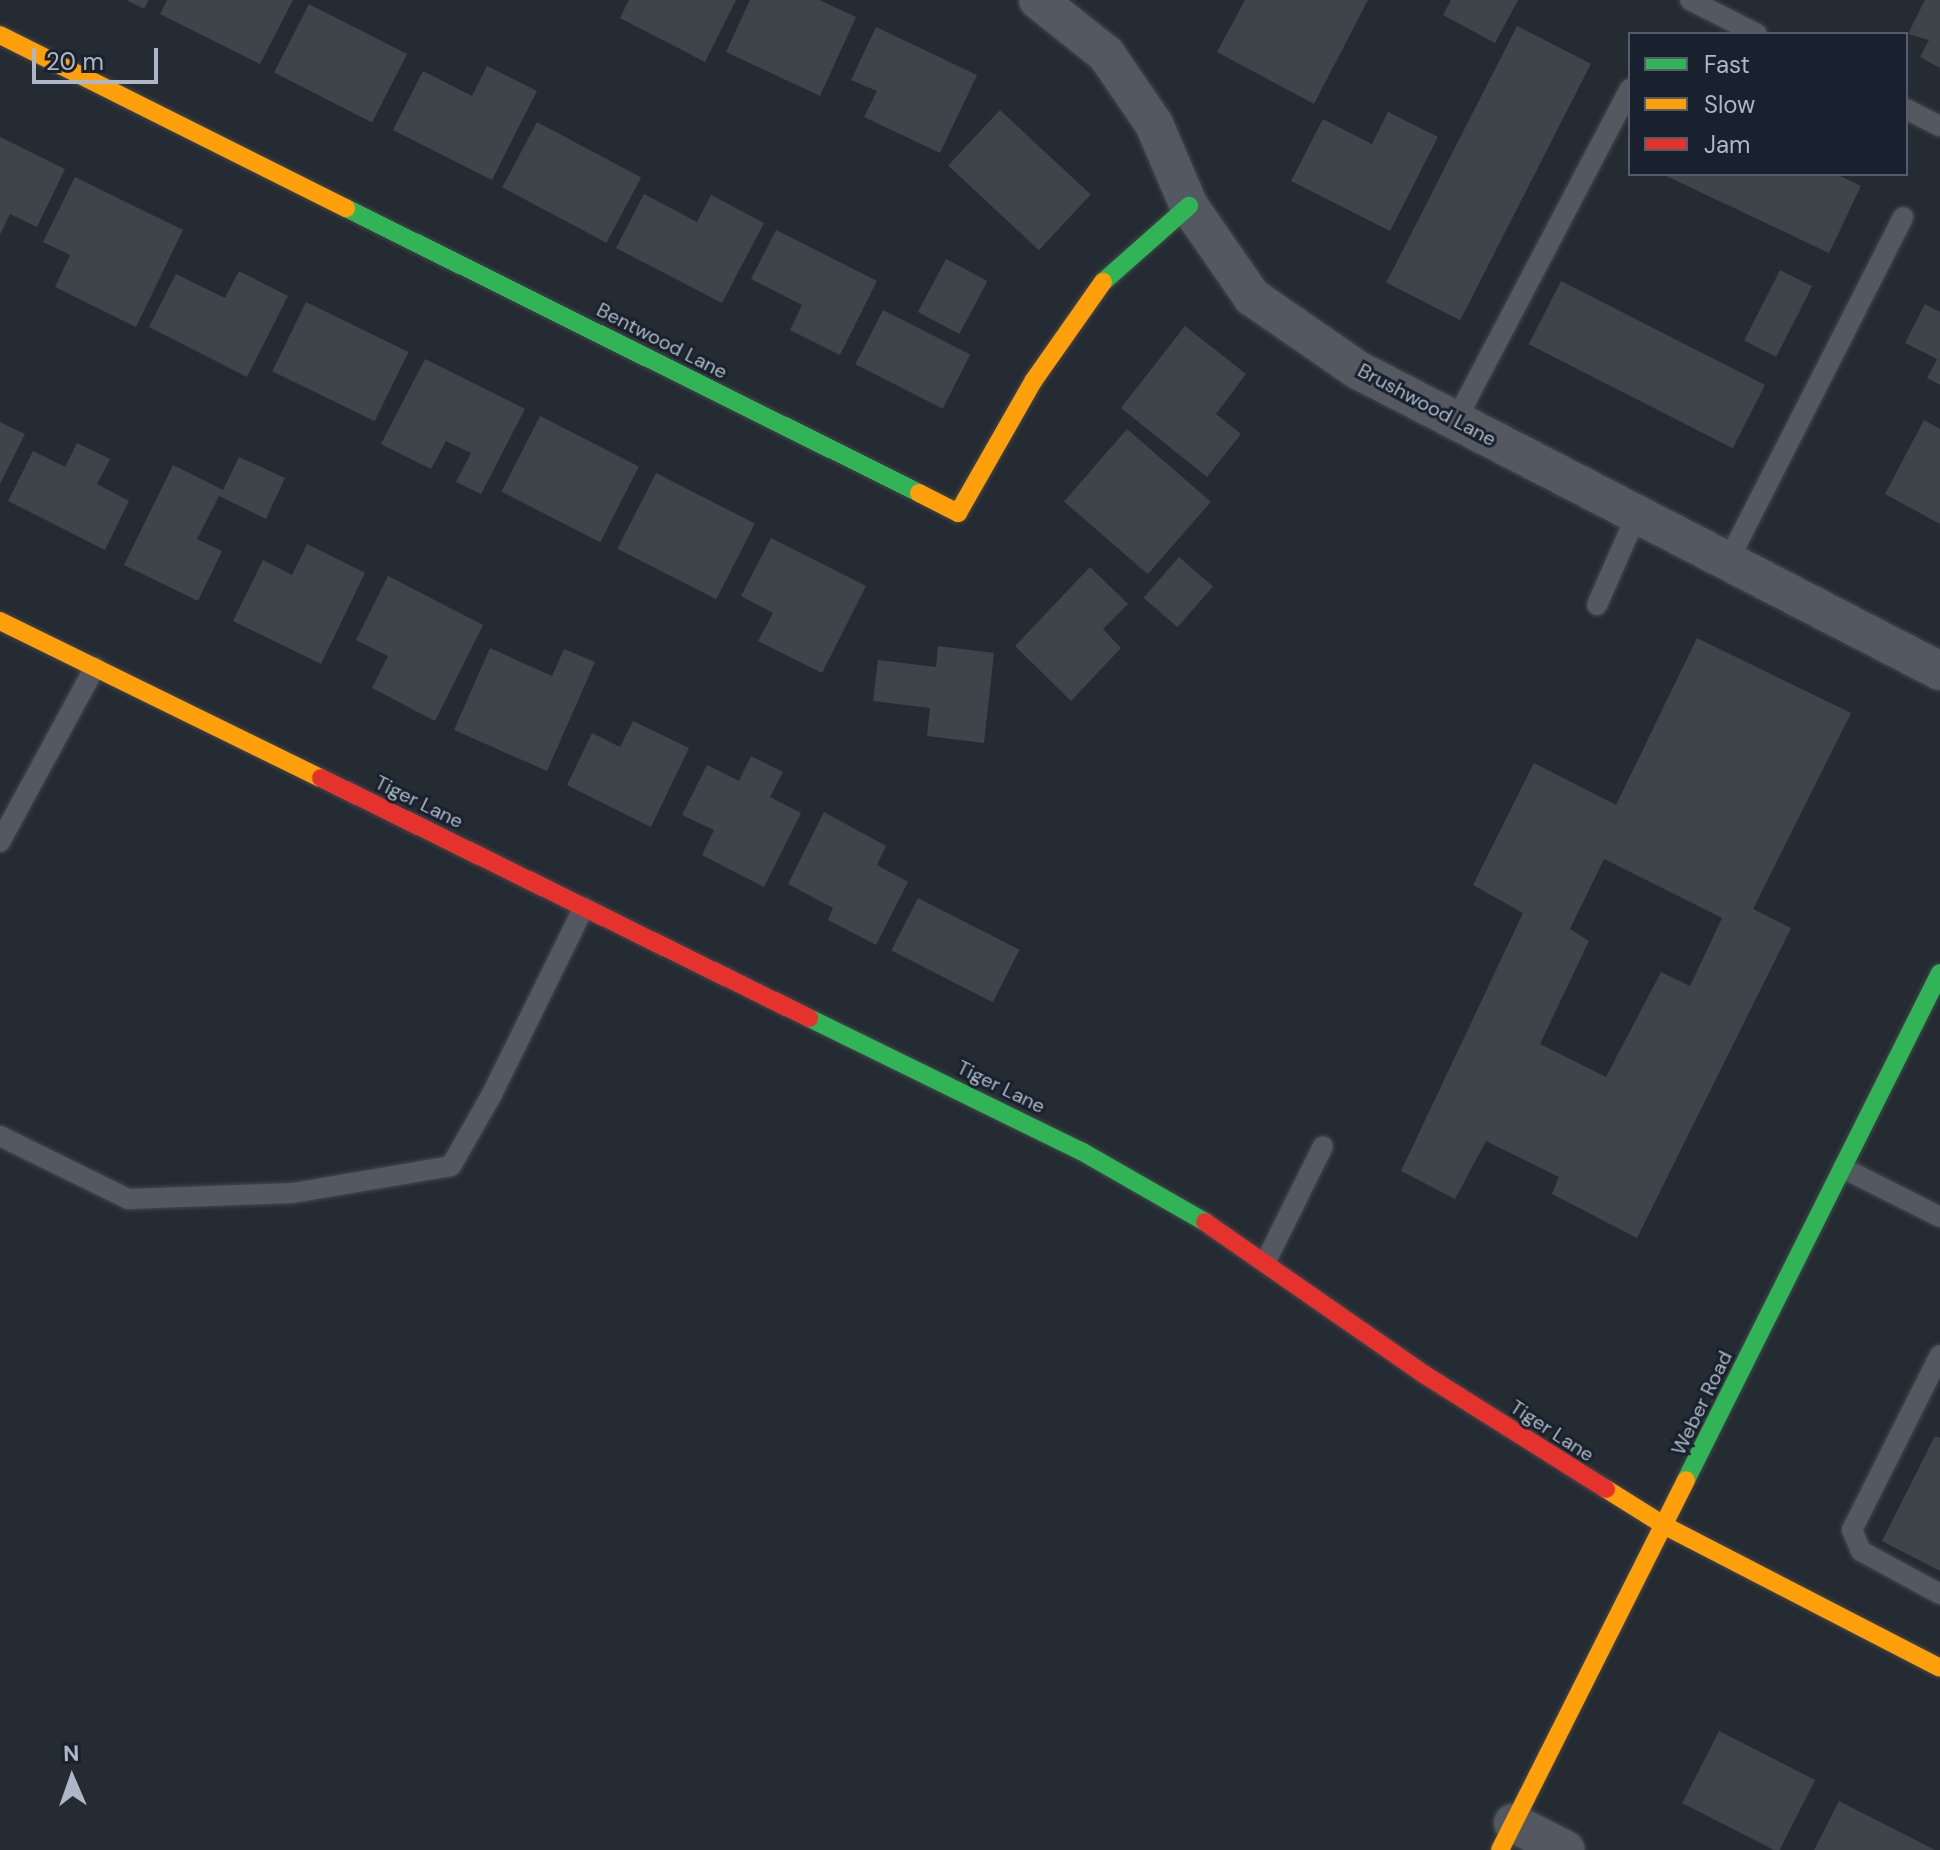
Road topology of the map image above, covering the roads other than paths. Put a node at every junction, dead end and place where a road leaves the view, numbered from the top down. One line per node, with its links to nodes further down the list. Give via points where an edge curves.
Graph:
1 (1038, 0): 8 (street, Brushwood Lane, via 1106,54 1154,124)
2 (1690, 0): 3 (lane)
3 (1753, 32)
4 (0, 35): 8 (street, Bentwood Lane, via 958,513 1034,380 1102,283)
5 (1628, 93): 10 (lane)
6 (1908, 110): 7 (lane)
7 (1940, 126)
8 (1189, 206): 10 (street, Brushwood Lane, via 1252,297 1358,370)
9 (1903, 217): 12 (lane)
10 (1456, 420): 11 (street, Brushwood Lane)
11 (1637, 514): 12 (street, Brushwood Lane); 13 (lane)
12 (1728, 561): 16 (street, Brushwood Lane)
13 (1597, 605)
14 (0, 621): 15 (street, Tiger Lane)
15 (95, 667): 17 (lane); 18 (street, Tiger Lane)
16 (1940, 671)
17 (0, 842)
18 (584, 907): 20 (lane, via 451,1166 293,1193 128,1199); 24 (street, Tiger Lane, via 1081,1151)
19 (1940, 973): 22 (street, Weber Road)
20 (0, 1136)
21 (1323, 1146): 24 (lane)
22 (1843, 1168): 23 (lane); 26 (street, Weber Road)
23 (1940, 1217)
24 (1266, 1261): 26 (street, Tiger Lane, via 1425,1375)
25 (1940, 1355): 27 (lane, via 1852,1530 1861,1551)
26 (1665, 1526): 28 (street, Tiger Lane); 29 (street, Weber Road)
27 (1940, 1594)
28 (1940, 1668)
29 (1506, 1837): 30 (street)
30 (1566, 1850)

